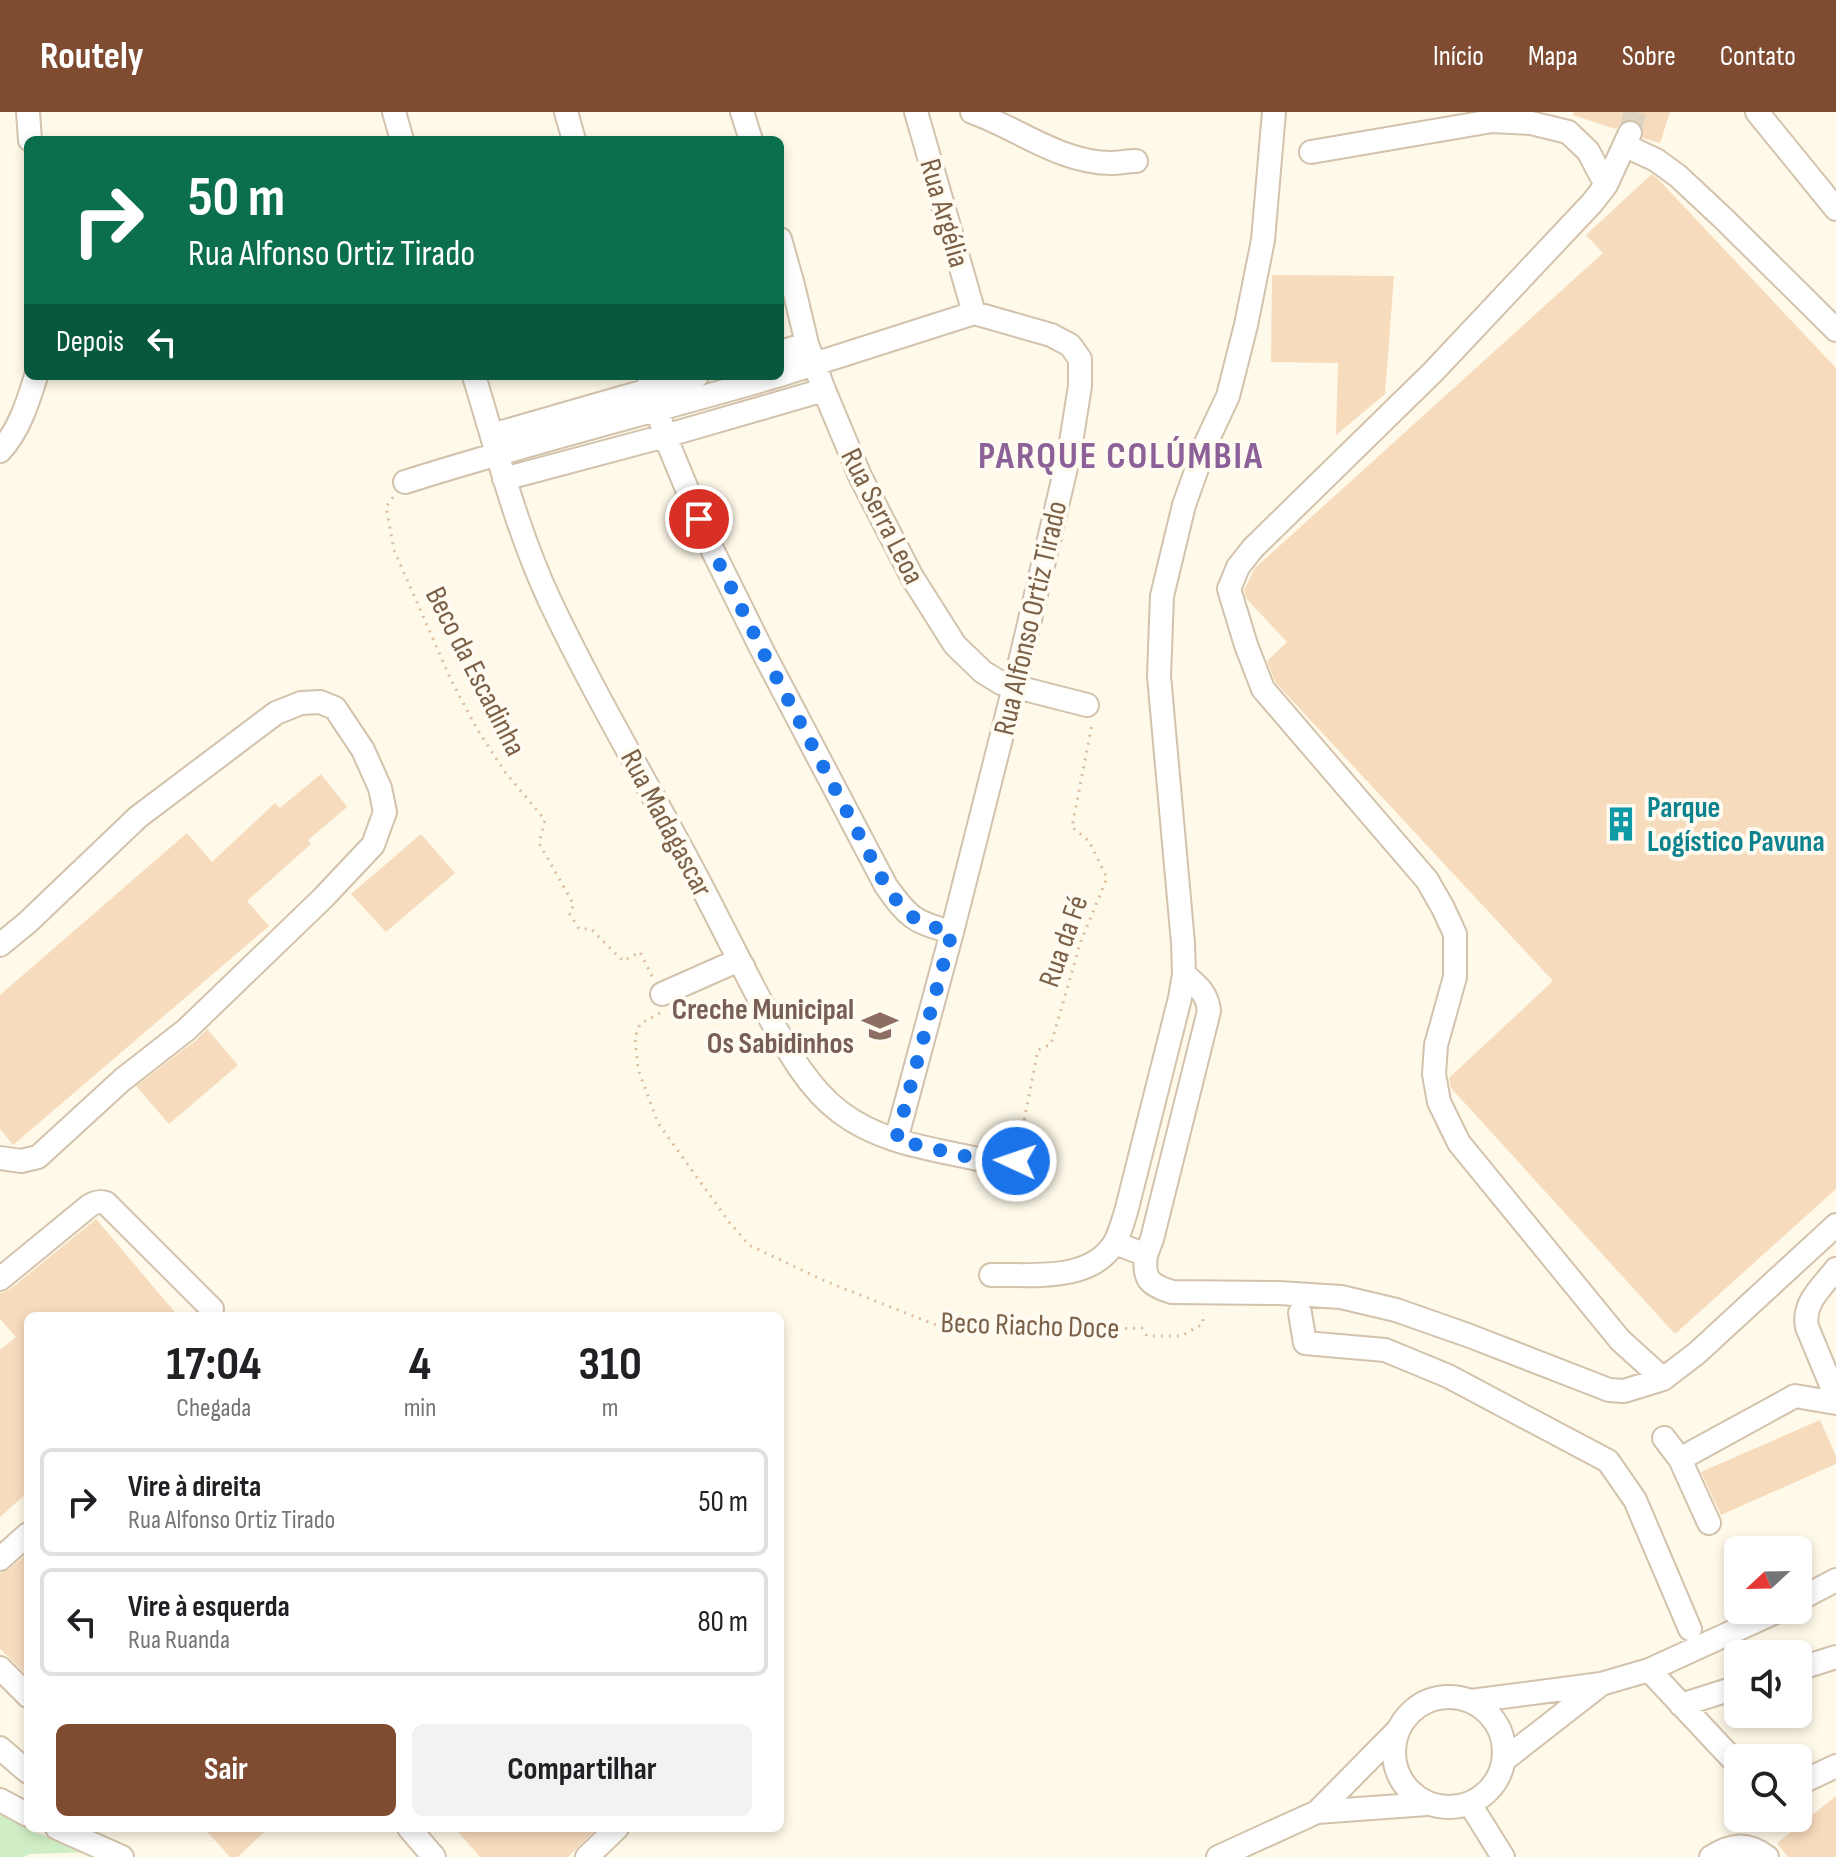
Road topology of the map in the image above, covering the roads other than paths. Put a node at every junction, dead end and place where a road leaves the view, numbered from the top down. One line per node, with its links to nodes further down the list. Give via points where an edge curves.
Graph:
1 (28, 112): 9 (street)
2 (394, 112): 10 (street)
3 (566, 112): 11 (street)
4 (742, 112): 12 (street)
5 (916, 112): 18 (street, Rua Argélia)
6 (972, 112): 14 (street, via 1090,161)
7 (1274, 112): 39 (street, via 1263,240 1246,325 1228,396 1184,505 1162,596 1159,676)
8 (1757, 112): 16 (street)
9 (30, 136)
10 (401, 136)
11 (573, 136)
12 (750, 136)
13 (1311, 152): 15 (street, via 1492,121 1531,123 1568,132 1588,151)
14 (1136, 161)
15 (1606, 185): 19 (street, via 1628,140 1678,176); 53 (street, via 1433,372 1253,548 1229,589 1263,689 1427,880 1455,934 1455,977 1436,1045 1434,1074 1439,1102 1459,1143 1620,1340)
16 (1836, 209)
17 (784, 253): 21 (street, Rua Serra Leoa)
18 (974, 313): 21 (street); 34 (street, Rua Alfonso Ortiz Tirado, via 1065,341 1081,368 1069,455)
19 (1836, 330)
20 (784, 352): 21 (street)
21 (811, 354): 22 (street); 27 (street, Rua Serra Leoa)
22 (784, 372)
23 (35, 380): 31 (street, via 28,404)
24 (475, 380): 30 (street, Rua Madagascar)
25 (686, 380): 28 (street)
26 (747, 380): 28 (street)
27 (824, 390): 29 (street); 34 (street, Rua Serra Leoa, via 860,476 933,612 955,645 983,672)
28 (653, 392): 29 (street); 30 (street)
29 (665, 436): 32 (street); 36 (street, via 711,547 886,886 910,916)
30 (495, 444): 32 (street, Rua Madagascar); 33 (street)
31 (0, 451)
32 (504, 479): 38 (street, Rua Madagascar, via 548,596)
33 (405, 482)
34 (1014, 687): 35 (street, Rua Serra Leoa); 36 (street, Rua Alfonso Ortiz Tirado)
35 (1087, 705)
36 (952, 932): 41 (street, Rua Alfonso Ortiz Tirado)
37 (0, 945): 42 (street, via 138,817 276,713 301,703 335,708 363,750 385,812 373,845 186,1030 38,1157)
38 (742, 964): 40 (street); 41 (street, Rua Madagascar, via 792,1057 825,1099 860,1126)
39 (1184, 974): 45 (street); 46 (street, via 1201,989 1209,1011)
40 (662, 994)
41 (896, 1140): 43 (street, Rua Madagascar)
42 (0, 1158)
43 (982, 1160)
44 (1836, 1225): 53 (street)
45 (1115, 1243): 46 (street); 48 (street, via 1083,1269)
46 (1146, 1255): 53 (street, via 1144,1270 1150,1282 1172,1292 1341,1297 1396,1310 1609,1390)
47 (1836, 1269): 52 (street, via 1805,1316)
48 (991, 1275)
49 (0, 1279): 50 (street, via 89,1206 101,1202)
50 (212, 1309)
51 (1300, 1313): 64 (street, via 1305,1343 1385,1350 1448,1376 1608,1461 1635,1500)
52 (1823, 1368): 54 (street); 55 (street)
53 (1663, 1379)
54 (1795, 1396): 55 (street); 57 (street)
55 (1836, 1400)
56 (1664, 1438): 57 (street)
57 (1680, 1459): 58 (street)
58 (1709, 1523)
59 (24, 1538): 60 (street)
60 (0, 1559)
61 (1836, 1580): 62 (street)
62 (1812, 1593)
63 (1749, 1624): 68 (street)
64 (1690, 1629)
65 (1836, 1657): 66 (street)
66 (1812, 1665)
67 (0, 1668): 71 (street)
68 (1649, 1670): 69 (street); 73 (street)
69 (1601, 1684): 72 (street); 77 (street)
70 (1724, 1691): 73 (street)
71 (24, 1692)
72 (1471, 1701): 74 (street, via 1428,1700); 77 (street, via 1501,1732)
73 (1681, 1705): 76 (street)
74 (1398, 1730): 82 (street, via 1397,1773); 84 (street)
75 (0, 1748): 79 (street)
76 (1724, 1750)
77 (1504, 1760): 83 (street, via 1493,1787)
78 (1836, 1766): 80 (street)
79 (24, 1769)
80 (1812, 1777)
81 (0, 1800): 85 (street)
82 (1427, 1804): 83 (street); 84 (street)
83 (1470, 1804): 95 (street)
84 (1317, 1812): 94 (street)
85 (24, 1813)
86 (66, 1832): 90 (street)
87 (101, 1832): 91 (street)
88 (412, 1832): 92 (street)
89 (613, 1832): 93 (street)
90 (122, 1857)
91 (133, 1857)
92 (434, 1857)
93 (587, 1857)
94 (1218, 1857)
95 (1503, 1857)
96 (1711, 1857): 97 (street, via 1748,1846)
97 (1767, 1857)

